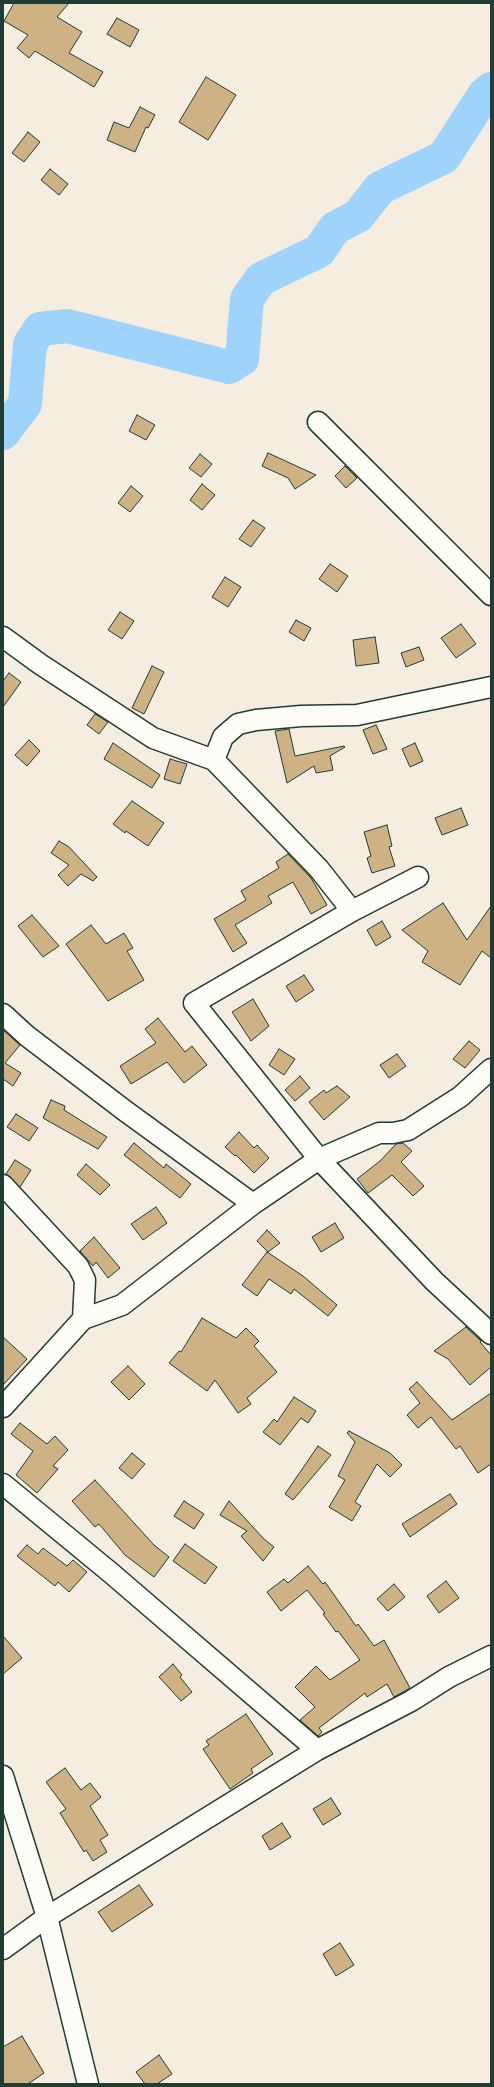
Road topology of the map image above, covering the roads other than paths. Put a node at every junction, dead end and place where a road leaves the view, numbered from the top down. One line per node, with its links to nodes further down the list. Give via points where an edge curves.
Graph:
1 (318, 422): 2 (street)
2 (491, 595)
3 (3, 636): 5 (street, via 40,664 153,738)
4 (491, 687): 5 (street, via 358,715 301,716 238,724 223,736)
5 (214, 760): 7 (street, via 319,869)
6 (418, 877): 7 (street)
7 (352, 911): 10 (street, via 194,1003)
8 (3, 1014): 12 (street, via 27,1036 118,1106)
9 (491, 1069): 10 (street, via 460,1096 408,1130 379,1133)
10 (319, 1160): 12 (street); 14 (street, via 434,1281)
11 (3, 1185): 13 (street, via 78,1266 85,1280)
12 (253, 1204): 13 (street, via 122,1305)
13 (83, 1319): 15 (street)
14 (491, 1334)
15 (3, 1407)
16 (3, 1484): 18 (street)
17 (491, 1656): 18 (street)
18 (317, 1750): 20 (street)
19 (3, 1776): 20 (street)
20 (47, 1917): 21 (street); 22 (street)
21 (3, 1949)
22 (88, 2084)

